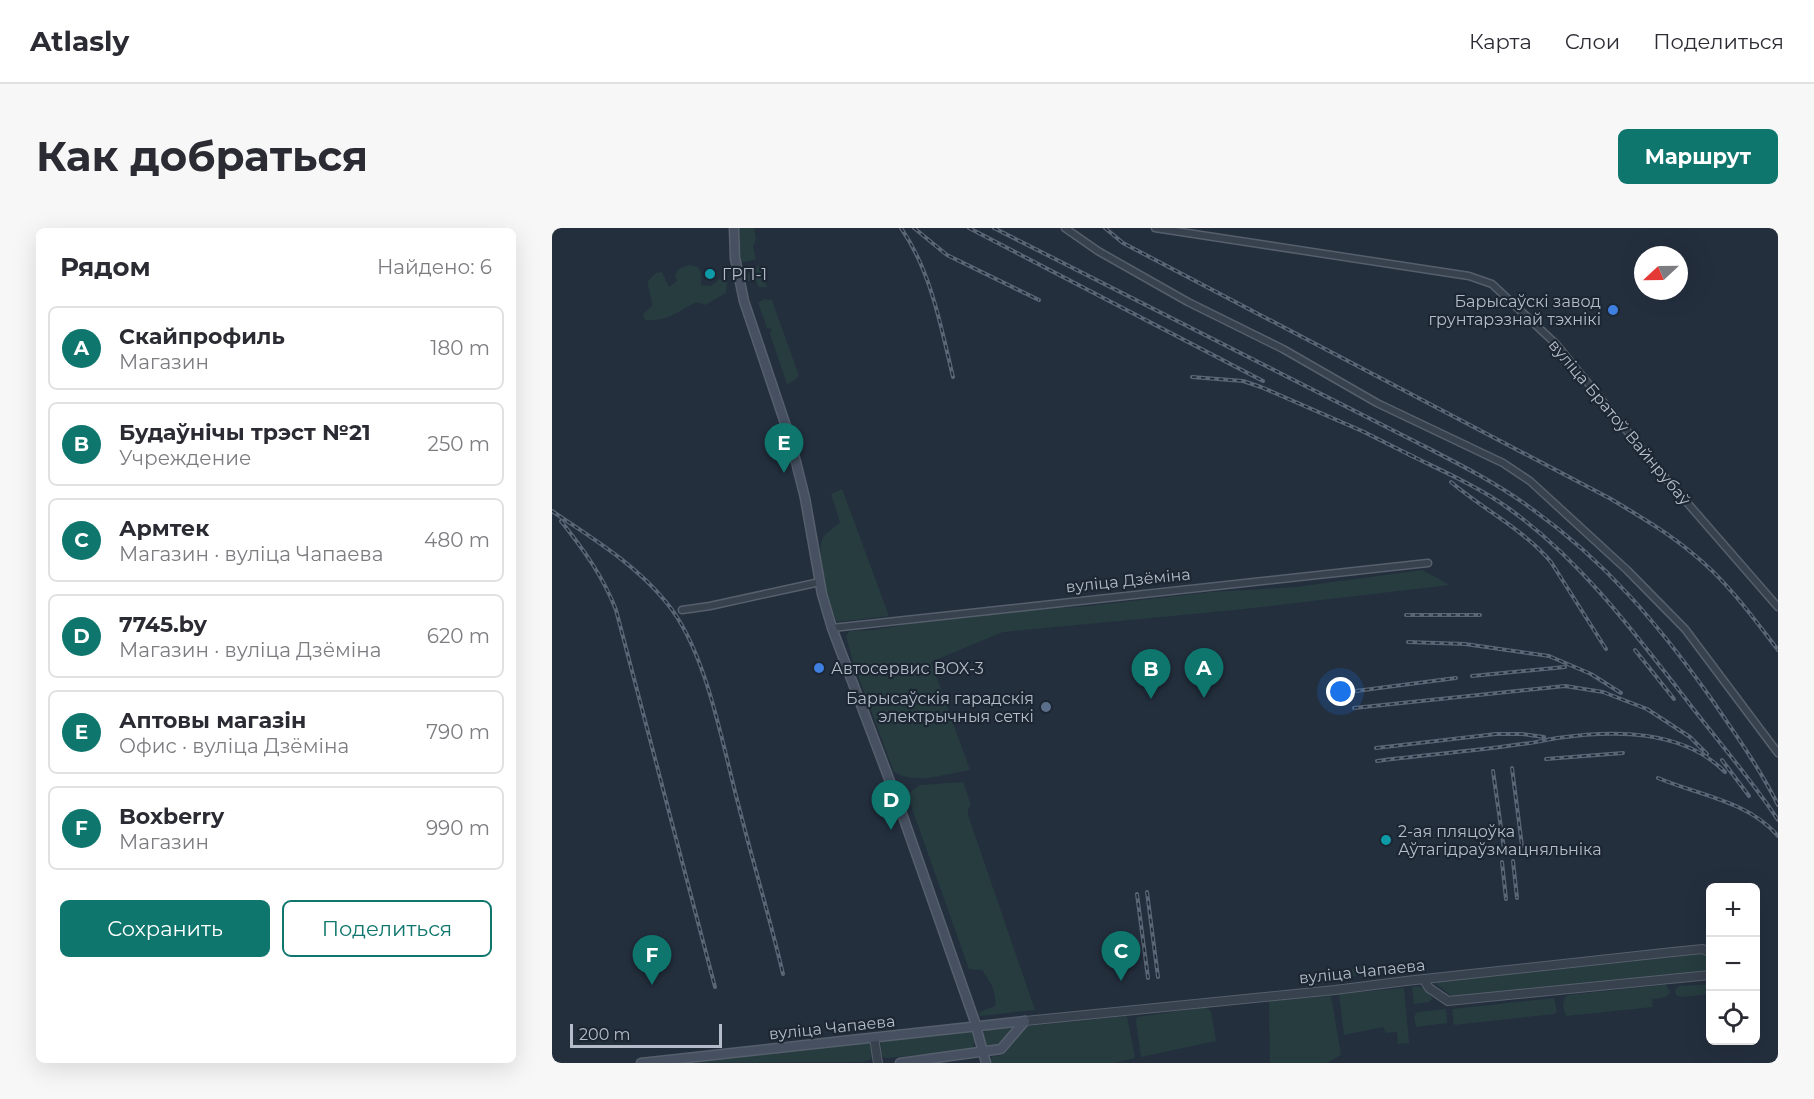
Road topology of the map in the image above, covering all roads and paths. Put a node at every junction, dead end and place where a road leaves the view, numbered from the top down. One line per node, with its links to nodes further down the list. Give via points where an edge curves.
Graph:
1 (734, 228): 5 (main road, via 735,258 744,301 790,438)
2 (1065, 228): 9 (street, via 1188,302 1283,349 1377,403 1503,463 1530,481 1685,629)
3 (1155, 228): 6 (street, вуліца Братоў Вайнрубаў, via 1470,276 1491,284 1556,344 1663,476)
4 (1428, 563): 8 (street, вуліца Дзёміна)
5 (820, 582): 7 (street); 8 (main road)
6 (1778, 607)
7 (682, 610)
8 (832, 628): 14 (main road, via 887,771)
9 (1778, 753)
10 (1706, 951): 12 (street, вуліца Чапаева)
11 (1706, 975): 12 (street, via 1448,1001)
12 (1424, 980): 13 (street, вуліца Чапаева)
13 (1025, 1021): 14 (main road, вуліца Чапаева); 16 (main road, via 1001,1050)
14 (975, 1026): 15 (main road, вуліца Чапаева); 16 (main road)
15 (874, 1038): 17 (main road, вуліца Чапаева); 18 (street)
16 (983, 1053): 19 (main road); 20 (main road)
17 (641, 1063)
18 (878, 1063)
19 (900, 1063)
20 (986, 1063)

